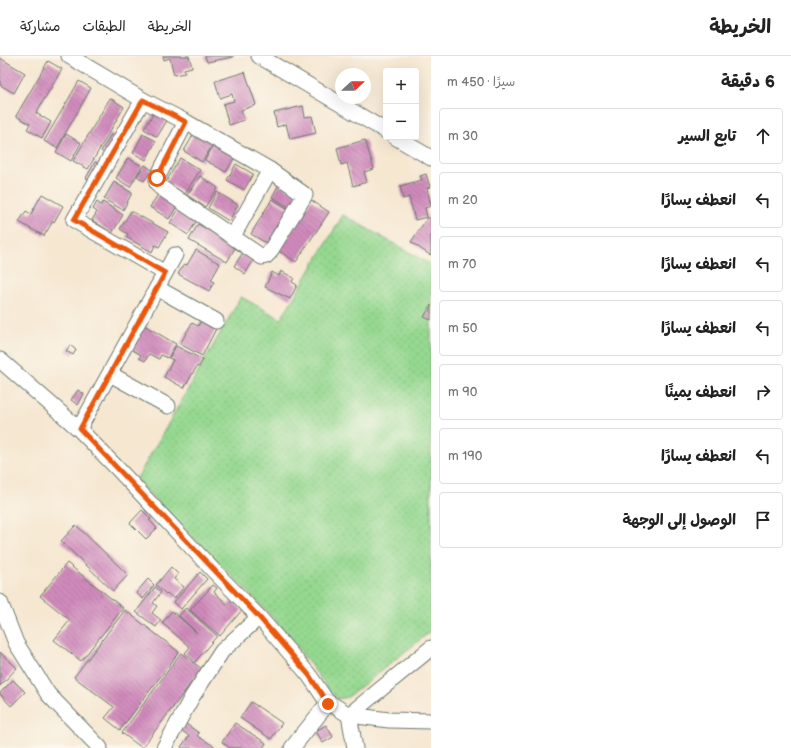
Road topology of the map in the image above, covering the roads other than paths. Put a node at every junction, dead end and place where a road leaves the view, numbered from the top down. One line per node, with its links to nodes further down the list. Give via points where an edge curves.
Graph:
1 (69, 56): 3 (street)
2 (259, 56): 5 (street)
3 (143, 100): 4 (street); 11 (street, via 74,220)
4 (186, 122): 8 (street); 9 (street, via 157,178 157,183)
5 (383, 130)
6 (400, 140): 7 (street)
7 (431, 158)
8 (270, 170): 9 (street); 9 (street, via 305,195 266,256 262,256)
9 (233, 236)
10 (175, 255): 11 (street)
11 (165, 273): 12 (street)
12 (157, 288): 13 (street); 15 (street)
13 (216, 321)
14 (0, 360): 17 (street)
15 (110, 374): 16 (street); 17 (street)
16 (168, 406)
17 (80, 429): 19 (street)
18 (0, 602): 24 (street, via 16,643 48,694)
19 (259, 617): 21 (street, via 309,675); 25 (street, via 222,651 192,697)
20 (431, 648): 22 (street)
21 (328, 704): 22 (street); 26 (street)
22 (349, 715): 23 (street, via 388,720); 27 (street)
23 (431, 721)
24 (100, 748)
25 (164, 748)
26 (292, 748)
27 (355, 748)

